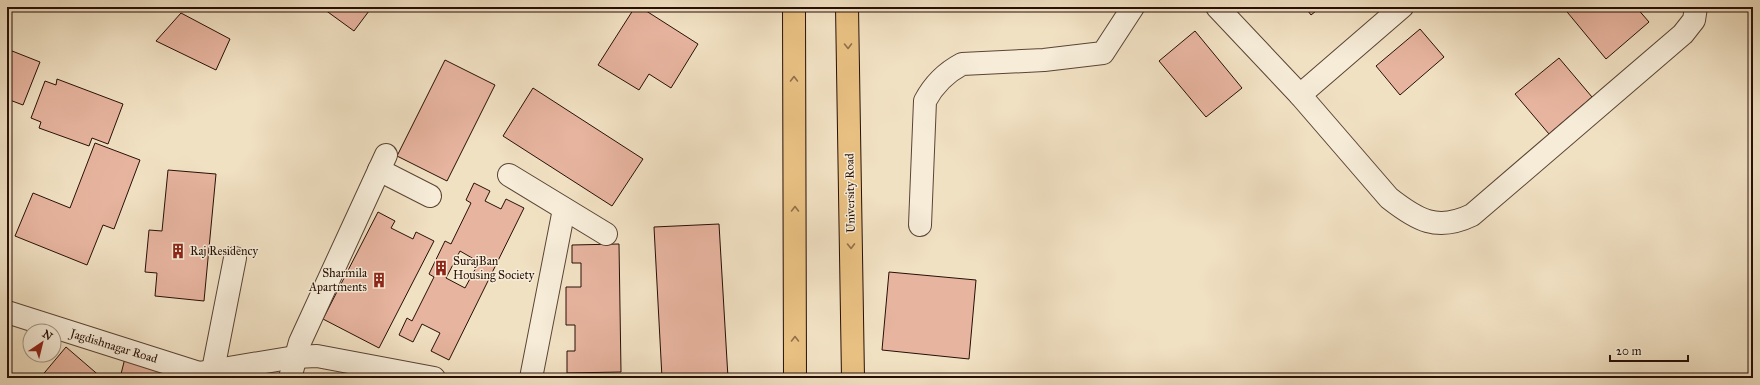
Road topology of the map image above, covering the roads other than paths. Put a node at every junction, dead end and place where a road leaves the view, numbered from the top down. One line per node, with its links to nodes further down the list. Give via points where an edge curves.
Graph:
1 (794, 7): 20 (main road, one-way to 1)
2 (847, 7): 21 (main road, University Road, one-way to 21)
3 (1133, 7): 11 (street, via 1103,53 1044,60 962,64 942,77 925,101)
4 (1217, 7): 7 (street)
5 (1402, 7): 7 (street)
6 (1696, 7): 7 (street, via 1694,20 1684,34 1472,215 1460,221 1425,221 1389,198)
7 (1300, 95)
8 (509, 175): 10 (street)
9 (430, 196): 15 (street, via 383,163)
10 (564, 208): 12 (street); 19 (street)
11 (920, 225)
12 (606, 234)
13 (234, 258): 16 (street)
14 (7, 312): 16 (street, Jagdishnagar Road)
15 (295, 357): 16 (street); 17 (street); 18 (street, via 317,356)
16 (202, 374)
17 (290, 378)
18 (434, 378)
19 (531, 378)
20 (795, 378)
21 (852, 378)

